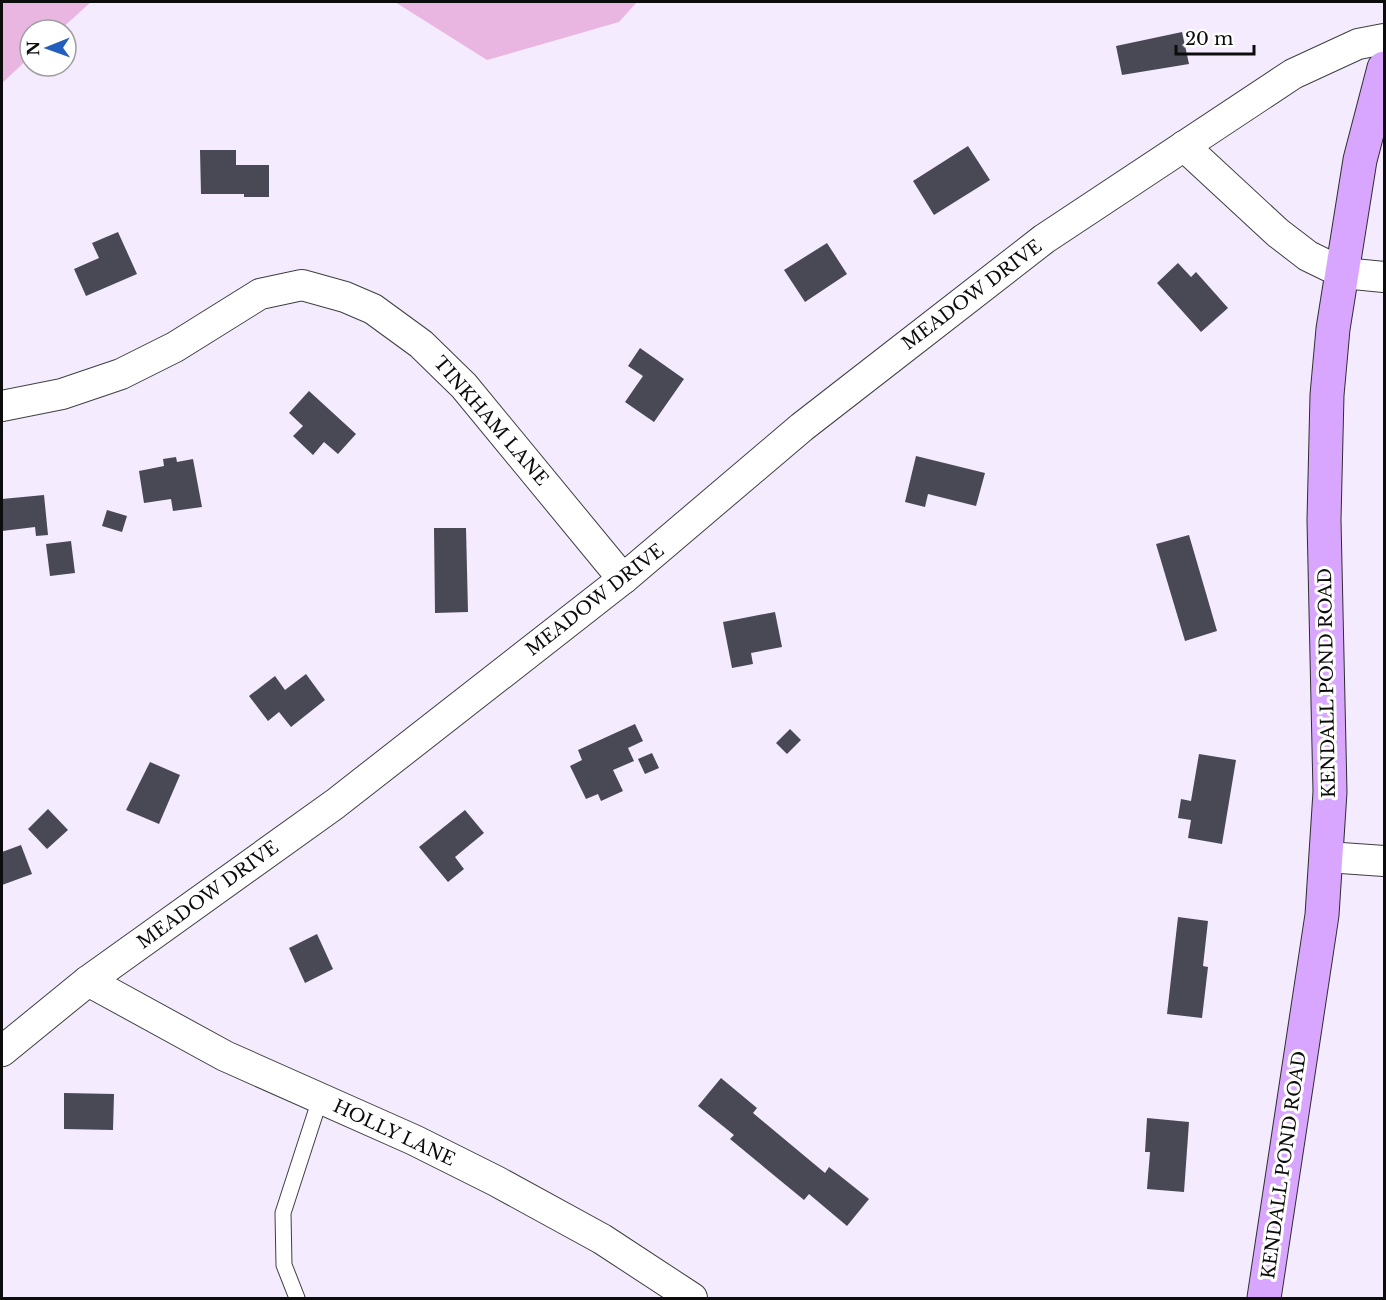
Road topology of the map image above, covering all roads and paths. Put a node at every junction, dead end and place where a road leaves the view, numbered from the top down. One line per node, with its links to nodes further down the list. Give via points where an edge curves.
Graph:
1 (1384, 39): 3 (street, MEADOW DRIVE, via 1358,44 1293,74)
2 (1384, 68): 4 (street, KENDALL POND ROAD, via 1360,160)
3 (1184, 146): 4 (street, via 1278,233 1308,256); 7 (street, MEADOW DRIVE, via 1044,239 922,333 802,427)
4 (1342, 273): 5 (street); 8 (street, KENDALL POND ROAD, via 1333,329 1324,458 1330,732)
5 (1384, 277)
6 (2, 406): 7 (street, TINKHAM LANE, via 62,394 121,374 260,294 302,285 373,309 421,344 464,386)
7 (623, 579): 10 (street, MEADOW DRIVE, via 335,804)
8 (1327, 857): 9 (street); 15 (street, KENDALL POND ROAD, via 1322,915)
9 (1384, 861)
10 (88, 981): 11 (street, MEADOW DRIVE); 12 (street, HOLLY LANE, via 225,1056)
11 (2, 1051)
12 (320, 1099): 13 (lane, via 283,1212 284,1265); 14 (street, HOLLY LANE, via 496,1181 602,1239)
13 (297, 1299)
14 (692, 1299)
15 (1264, 1299)

